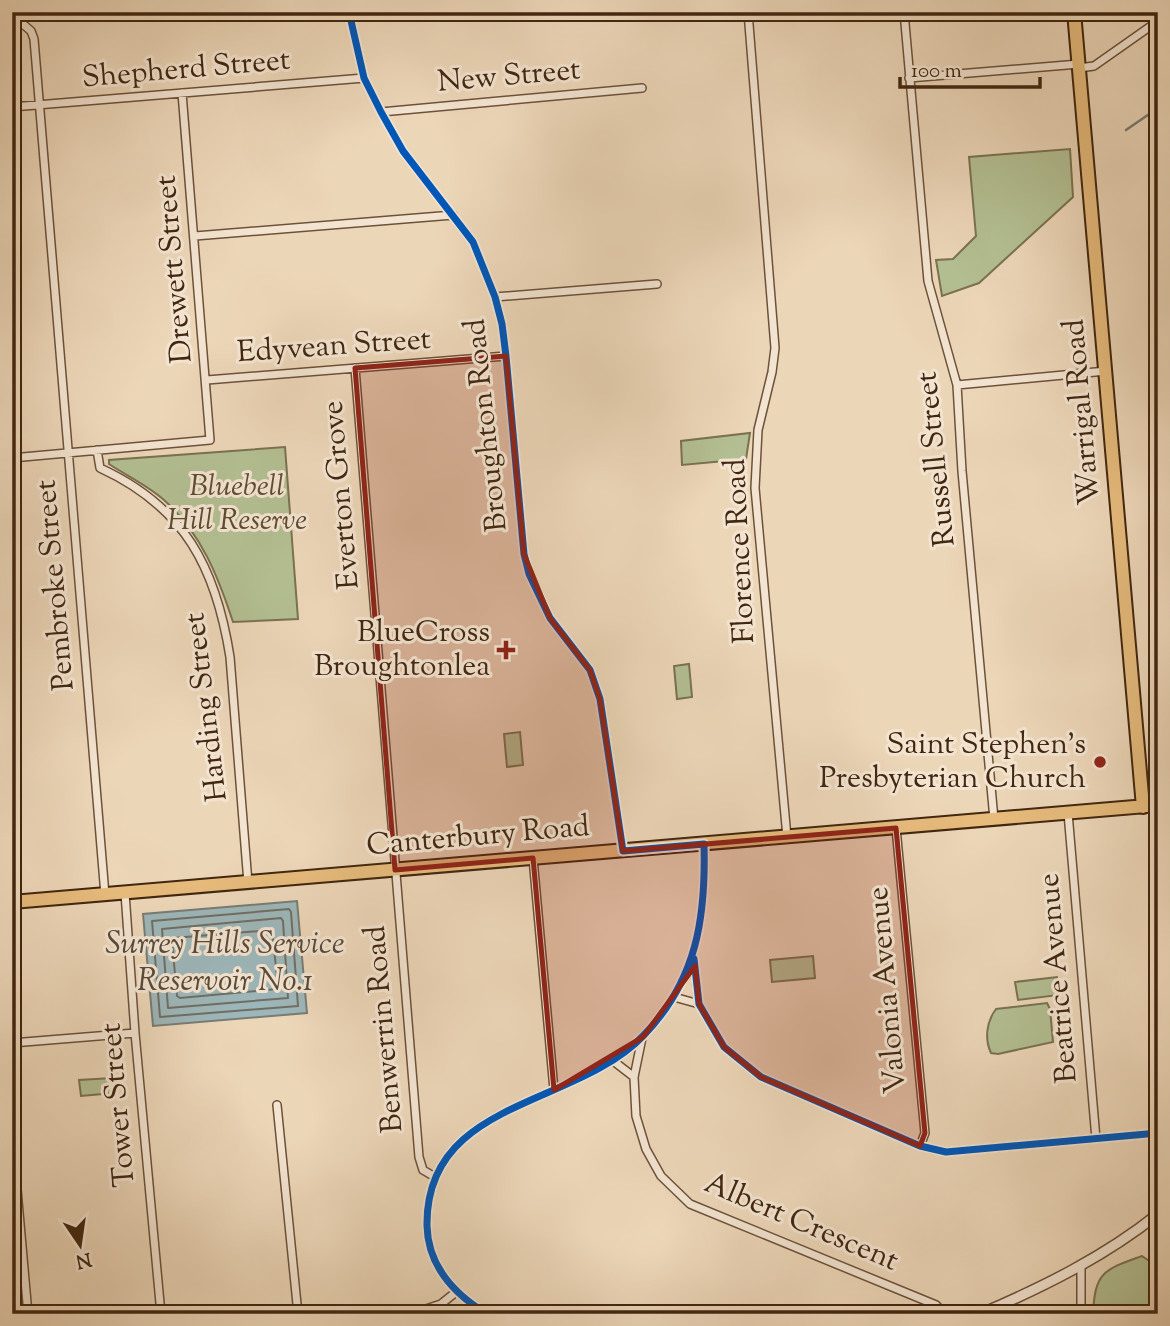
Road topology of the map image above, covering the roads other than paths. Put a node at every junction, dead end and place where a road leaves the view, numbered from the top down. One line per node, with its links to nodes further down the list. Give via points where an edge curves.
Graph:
1 (349, 12): 8 (street, Broughton Road)
2 (748, 12): 32 (street, Florence Road, via 775,348 758,430 755,488)
3 (904, 12): 9 (street, Russell Street)
4 (1074, 12): 7 (main road, Warrigal Road)
5 (1158, 21): 7 (street, via 1094,66)
6 (12, 25): 12 (street, Pembroke Street, via 24,25 34,39)
7 (1079, 66): 9 (street); 21 (main road, Warrigal Road)
8 (364, 78): 11 (street, Shepherd Street); 14 (street, Broughton Road)
9 (909, 78): 23 (street, Russell Street, via 928,281)
10 (642, 88): 14 (street, New Street)
11 (182, 93): 12 (street, Shepherd Street); 16 (street, Drewett Street)
12 (38, 105): 13 (street, Shepherd Street); 25 (street, Pembroke Street)
13 (12, 107)
14 (381, 112): 15 (street, Broughton Road, via 403,151)
15 (453, 215): 16 (street); 18 (street, Broughton Road, via 473,242)
16 (195, 236): 22 (street, Drewett Street)
17 (657, 284): 18 (street)
18 (495, 297): 19 (street, Broughton Road)
19 (506, 356): 20 (street, Edyvean Street); 34 (street, Broughton Road, via 524,554 550,618 590,670 600,699)
20 (355, 368): 22 (street, Edyvean Street); 36 (street, Everton Grove)
21 (1106, 371): 23 (street); 28 (main road, Warrigal Road)
22 (207, 380): 24 (street, Drewett Street, via 211,440)
23 (957, 385): 30 (street, Russell Street)
24 (97, 450): 25 (street); 37 (street, Harding Street, via 100,468 156,501 179,524 215,590 230,657)
25 (68, 453): 26 (street); 39 (street, Pembroke Street)
26 (12, 458)
27 (1158, 806): 28 (main road, Canterbury Road)
28 (1143, 807): 29 (main road, Canterbury Road)
29 (1068, 813): 30 (main road, Canterbury Road); 53 (street, Beatrice Avenue)
30 (993, 819): 31 (main road, Canterbury Road)
31 (896, 828): 32 (main road, Canterbury Road); 54 (street, Valonia Avenue, via 925,1133)
32 (787, 837): 33 (main road, Canterbury Road)
33 (704, 844): 34 (main road, Canterbury Road); 41 (street, via 701,928)
34 (623, 851): 35 (main road, Canterbury Road)
35 (533, 858): 36 (main road, Canterbury Road); 50 (street)
36 (395, 870): 37 (main road, Canterbury Road); 55 (street, Benwerrin Road, via 419,1157 423,1170)
37 (248, 883): 38 (main road, Canterbury Road)
38 (125, 893): 39 (main road, Canterbury Road); 44 (street, Tower Street)
39 (105, 895): 40 (main road, Canterbury Road)
40 (12, 902)
41 (693, 956): 42 (street); 43 (street)
42 (674, 997): 43 (street); 45 (street)
43 (699, 1004): 54 (street, via 724,1047 761,1077)
44 (135, 1033): 46 (street); 61 (street, Tower Street)
45 (643, 1037): 47 (street); 48 (street, Albert Crescent)
46 (12, 1043)
47 (612, 1060): 48 (street); 50 (street)
48 (634, 1077): 66 (street, Albert Crescent, via 636,1116 646,1149 661,1176 690,1204 936,1305)
49 (12, 1080): 60 (street)
50 (554, 1090): 55 (street, via 482,1124 453,1147)
51 (277, 1105): 62 (street)
52 (1158, 1133): 53 (street)
53 (1096, 1139): 54 (street, via 946,1152)
54 (920, 1146)
55 (435, 1177): 58 (street, via 427,1202 428,1238 437,1266)
56 (1158, 1214): 57 (street)
57 (1081, 1267): 67 (street); 68 (street)
58 (456, 1292): 59 (street); 63 (street, via 426,1309)
59 (471, 1304): 64 (street); 65 (street)
60 (28, 1314)
61 (161, 1314)
62 (298, 1314)
63 (364, 1314)
64 (469, 1314)
65 (487, 1314)
66 (945, 1314)
67 (980, 1314)
68 (1081, 1314)

